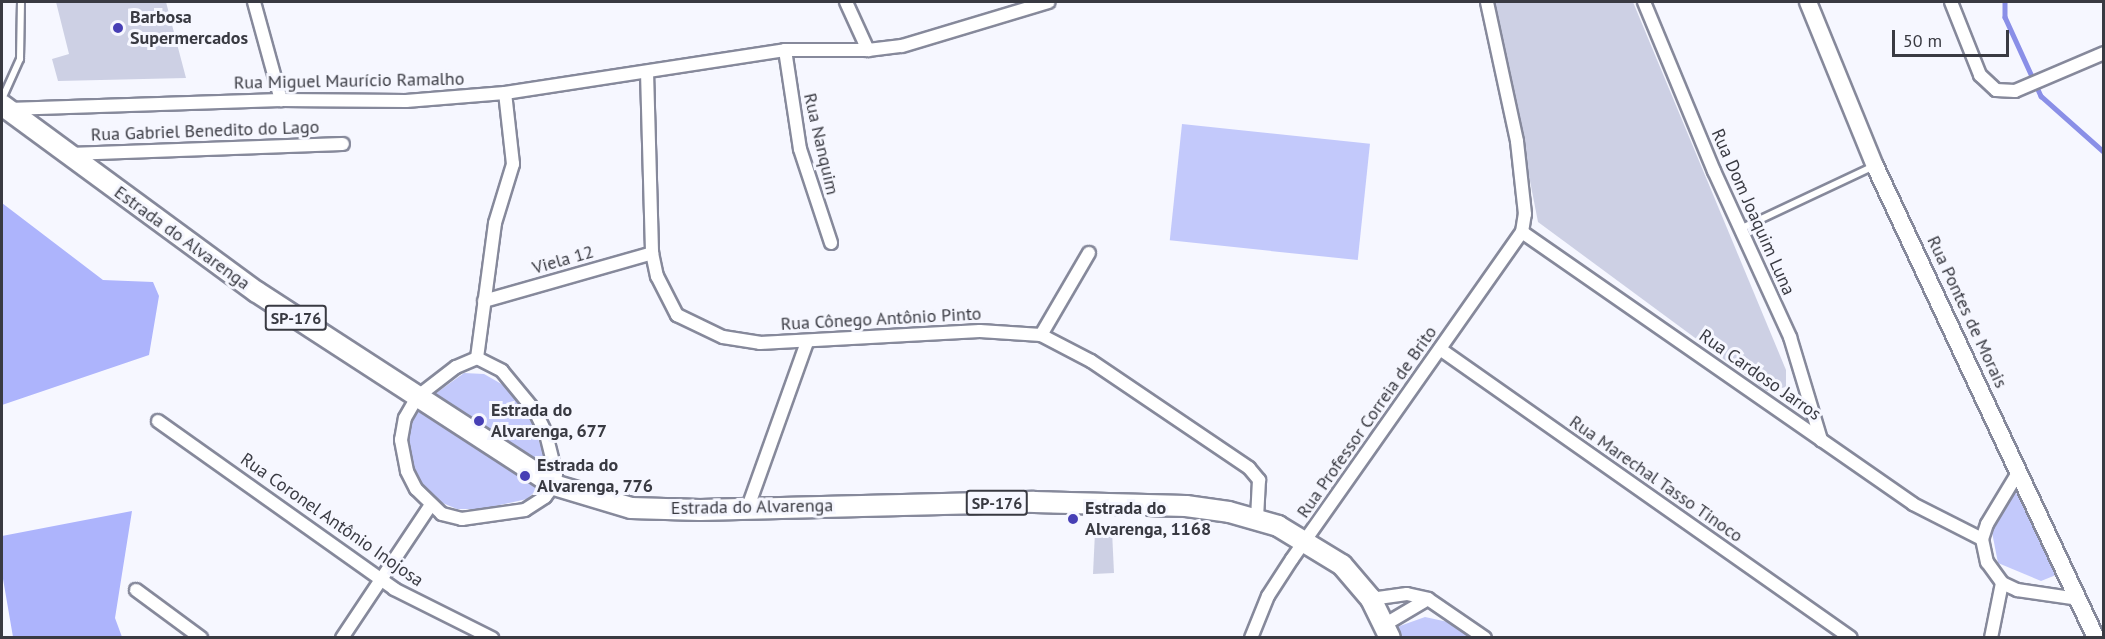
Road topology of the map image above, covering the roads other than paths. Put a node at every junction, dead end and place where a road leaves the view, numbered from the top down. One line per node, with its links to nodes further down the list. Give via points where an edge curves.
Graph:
1 (21, 2): 15 (lane, via 20,59)
2 (254, 2): 14 (street)
3 (846, 2): 10 (street)
4 (1049, 2): 10 (street, Rua Miguel Maurício Ramalho, via 902,46)
5 (1487, 2): 20 (street, via 1517,141 1525,214)
6 (1644, 2): 19 (street, Rua Dom Joaquim Luna)
7 (1808, 2): 18 (street, Rua Pontes de Morais)
8 (1951, 2): 11 (street, via 1980,75 1996,90 2005,93 2023,87)
9 (785, 50): 10 (street, Rua Miguel Maurício Ramalho); 12 (street, Rua Miguel Maurício Ramalho); 21 (street, Rua Nanquim, via 800,149)
10 (868, 50)
11 (2103, 53)
12 (648, 72): 13 (street, Rua Miguel Maurício Ramalho); 22 (street, Rua Cônego Antônio Pinto)
13 (505, 93): 14 (street, Rua Miguel Maurício Ramalho, via 406,101); 24 (street, via 513,164 495,223)
14 (280, 99): 15 (street, Rua Miguel Maurício Ramalho)
15 (3, 104): 17 (main road, Estrada do Alvarenga / SP-176)
16 (343, 144): 17 (street, Rua Gabriel Benedito do Lago)
17 (68, 154): 29 (main road, Estrada do Alvarenga / SP-176, via 257,292)
18 (1875, 166): 19 (lane); 32 (street, Rua Pontes de Morais)
19 (1740, 229): 31 (street, Rua Dom Joaquim Luna, via 1790,337)
20 (1522, 232): 27 (street, Rua Professor Correia de Brito); 31 (street, Rua Cardoso Jarros)
21 (831, 243)
22 (652, 253): 24 (street, Viela 12); 26 (street, Rua Cônego Antônio Pinto, via 665,298 677,315 694,326 723,337 760,343)
23 (1089, 253): 25 (street)
24 (484, 301): 28 (street)
25 (1041, 335): 26 (street, Rua Cônego Antônio Pinto, via 980,331); 36 (street, Rua Cônego Antônio Pinto, via 1091,361 1249,468 1260,486)
26 (807, 342): 35 (street)
27 (1440, 349): 38 (street, Rua Professor Correia de Brito); 51 (street, Rua Marechal Tasso Tinoco)
28 (477, 358): 29 (street, via 456,367); 33 (street, via 502,371 535,411 554,458)
29 (417, 397): 33 (main road, Estrada do Alvarenga / SP-176); 34 (street, via 405,418 401,440 407,471)
30 (158, 420): 39 (street, Rua Coronel Antônio Inojosa)
31 (1821, 440): 37 (street, Rua Cardoso Jarros, via 1913,504)
32 (2019, 471): 37 (street, via 1992,511); 42 (street, Rua Pontes de Morais)
33 (554, 485): 34 (street, via 535,504 507,515 462,519); 35 (main road, Estrada do Alvarenga / SP-176, via 632,508)
34 (430, 506): 39 (street)
35 (748, 507): 36 (main road, Estrada do Alvarenga / SP-176, via 1134,503 1186,506)
36 (1257, 518): 38 (main road, Estrada do Alvarenga / SP-176)
37 (1982, 539): 40 (street, via 1987,562)
38 (1306, 540): 43 (main road, Estrada do Alvarenga / SP-176, via 1341,565); 49 (street, Rua Professor Correia de Brito, via 1268,596)
39 (382, 581): 47 (street); 48 (street, Rua Coronel Antônio Inojosa)
40 (2002, 583): 42 (street, via 2017,590); 52 (street)
41 (136, 590): 46 (street)
42 (2079, 598): 53 (street, Rua Pontes de Morais)
43 (1371, 599): 44 (street, via 1407,594); 45 (main road, Estrada do Alvarenga / SP-176)
44 (1428, 599): 45 (street); 50 (street)
45 (1387, 631)
46 (201, 638)
47 (342, 638)
48 (492, 638)
49 (1251, 638)
50 (1485, 638)
51 (1851, 638)
52 (1991, 638)
53 (2096, 638)

